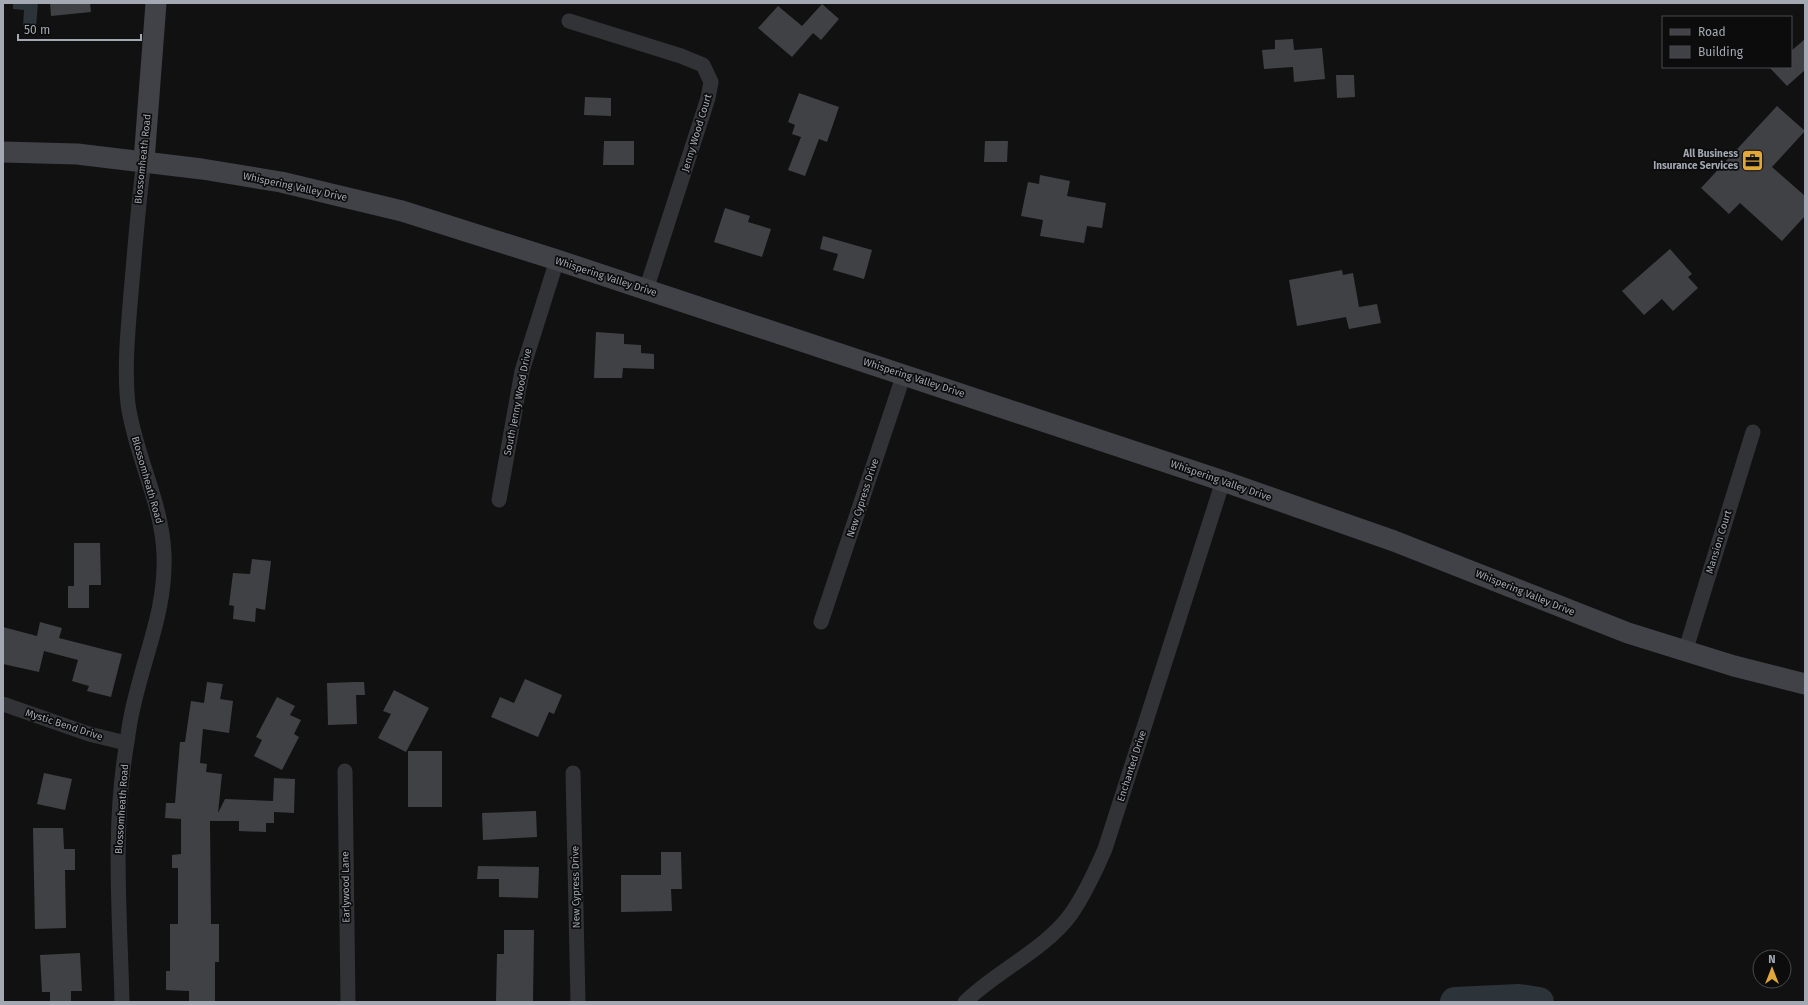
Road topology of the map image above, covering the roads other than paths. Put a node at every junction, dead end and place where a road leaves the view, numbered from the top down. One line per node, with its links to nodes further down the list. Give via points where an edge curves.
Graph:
1 (156, 3): 4 (street, Blossomheath Road)
2 (569, 21): 6 (street, Jenny Wood Court, via 703,65 711,82)
3 (3, 152): 4 (street, Whispering Valley Drive, via 77,154)
4 (144, 161): 5 (street, Whispering Valley Drive, via 256,178 345,197 402,211); 15 (street, Blossomheath Road, via 138,203 126,381 132,427 161,524 164,560 161,607 136,695)
5 (557, 260): 6 (street, Whispering Valley Drive); 10 (street, South Jenny Wood Drive, via 522,370)
6 (646, 290): 7 (street, Whispering Valley Drive)
7 (904, 374): 9 (street, Whispering Valley Drive); 11 (street, New Cypress Drive)
8 (1753, 432): 12 (street, Mansion Court)
9 (1223, 481): 12 (street, Whispering Valley Drive, via 1394,541 1567,610); 21 (street, Enchanted Drive, via 1105,849 1085,892 1070,915 1053,934)
10 (499, 500)
11 (821, 622)
12 (1685, 652): 13 (street, Whispering Valley Drive)
13 (1805, 684)
14 (3, 704): 15 (street, Mystic Bend Drive, via 89,734)
15 (126, 743): 18 (street, Blossomheath Road, via 118,842)
16 (345, 771): 19 (street, Earlywood Lane)
17 (574, 773): 20 (street, New Cypress Drive)
18 (122, 1002)
19 (348, 1002)
20 (578, 1002)
21 (965, 1002)

